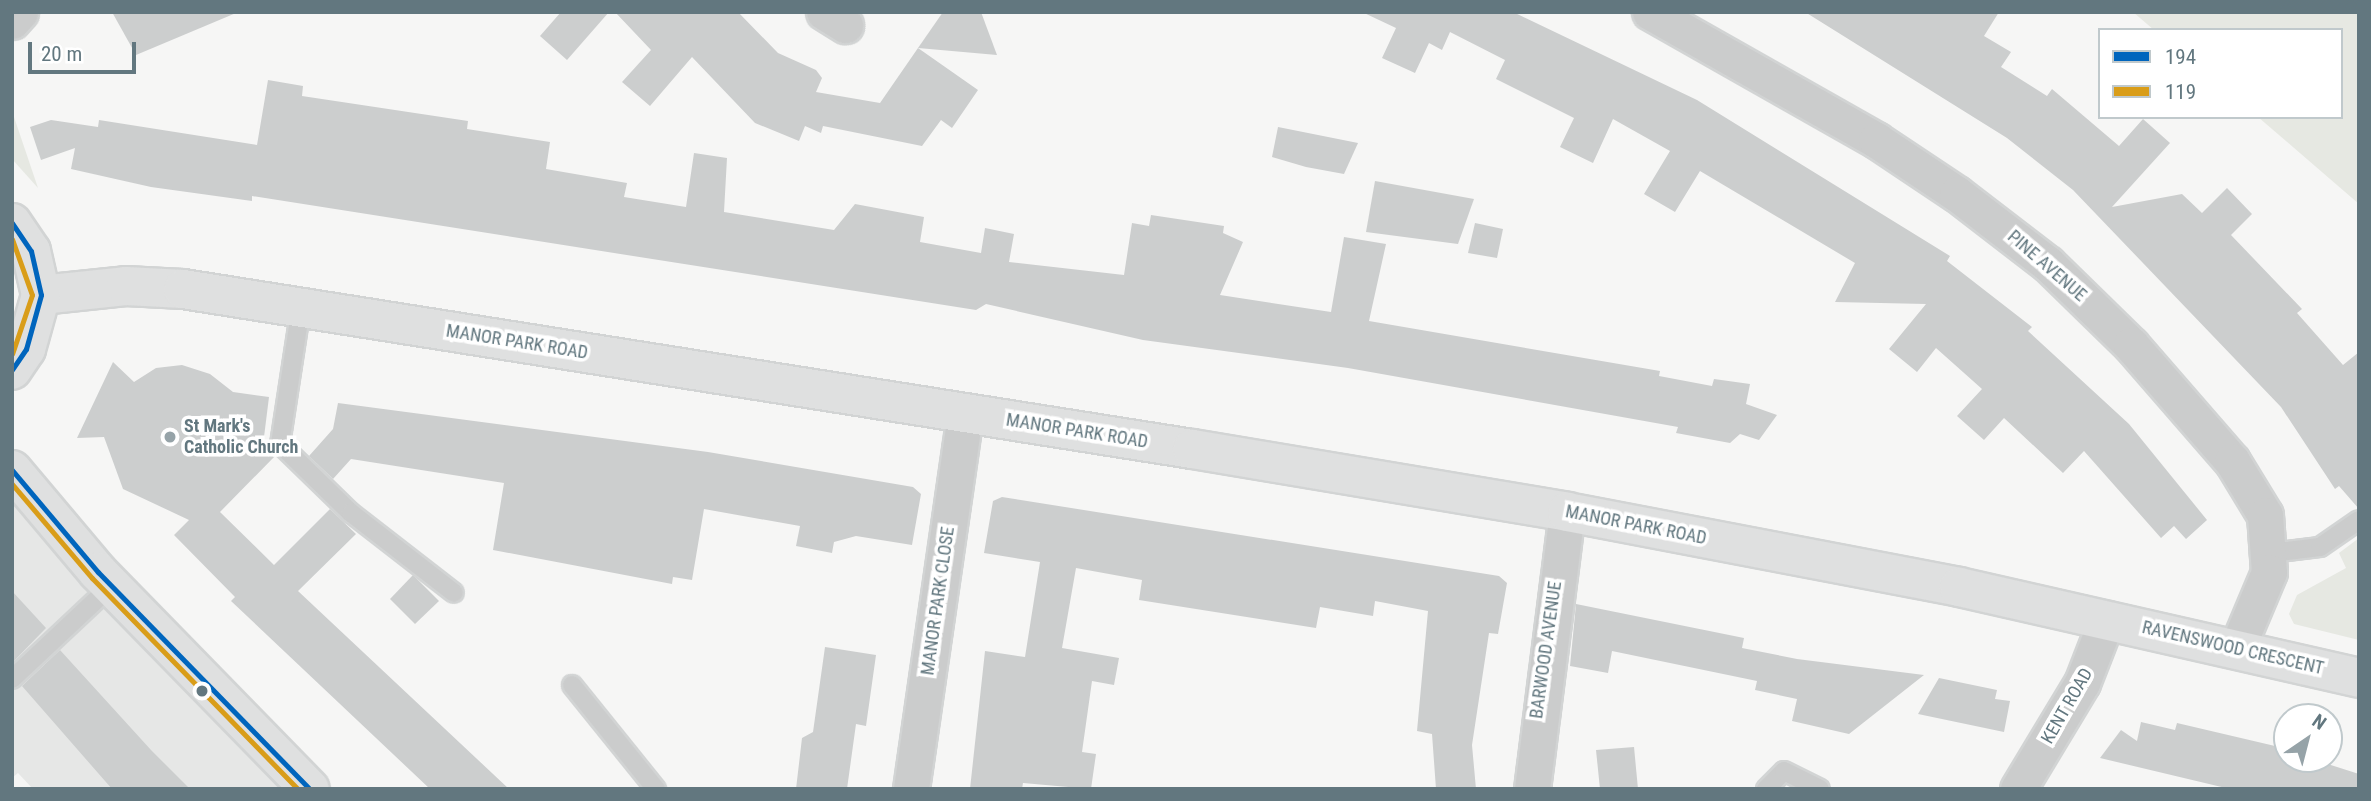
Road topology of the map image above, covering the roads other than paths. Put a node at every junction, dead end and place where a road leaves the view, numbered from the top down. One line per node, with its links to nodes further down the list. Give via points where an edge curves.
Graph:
1 (20, 12): 3 (street)
2 (1650, 12): 12 (street, PINE AVENUE, via 1886,146 2048,264 2131,345 2232,461 2265,515)
3 (12, 21)
4 (12, 223): 5 (main road, via 31,251)
5 (41, 295): 6 (main road, MANOR PARK ROAD, via 153,286); 7 (main road, via 26,349)
6 (301, 307): 8 (main road, MANOR PARK ROAD); 14 (lane, via 281,443 351,513)
7 (12, 370)
8 (965, 413): 10 (main road, MANOR PARK ROAD); 22 (street, MANOR PARK CLOSE)
9 (12, 470): 13 (main road)
10 (1567, 512): 15 (main road, MANOR PARK ROAD); 23 (street, BARWOOD AVENUE)
11 (2359, 520): 12 (lane, via 2320,547)
12 (2271, 553): 16 (street, PINE AVENUE)
13 (111, 586): 18 (lane); 20 (main road)
14 (454, 593)
15 (2107, 619): 16 (main road, RAVENSWOOD CRESCENT); 26 (street, KENT ROAD, via 2082,683)
16 (2237, 648): 17 (main road, RAVENSWOOD CRESCENT)
17 (2359, 678)
18 (12, 679)
19 (572, 685): 21 (lane)
20 (303, 787)
21 (656, 789)
22 (911, 789)
23 (1532, 789)
24 (1766, 789): 25 (lane, via 1784,771)
25 (1820, 789)
26 (2018, 789)

